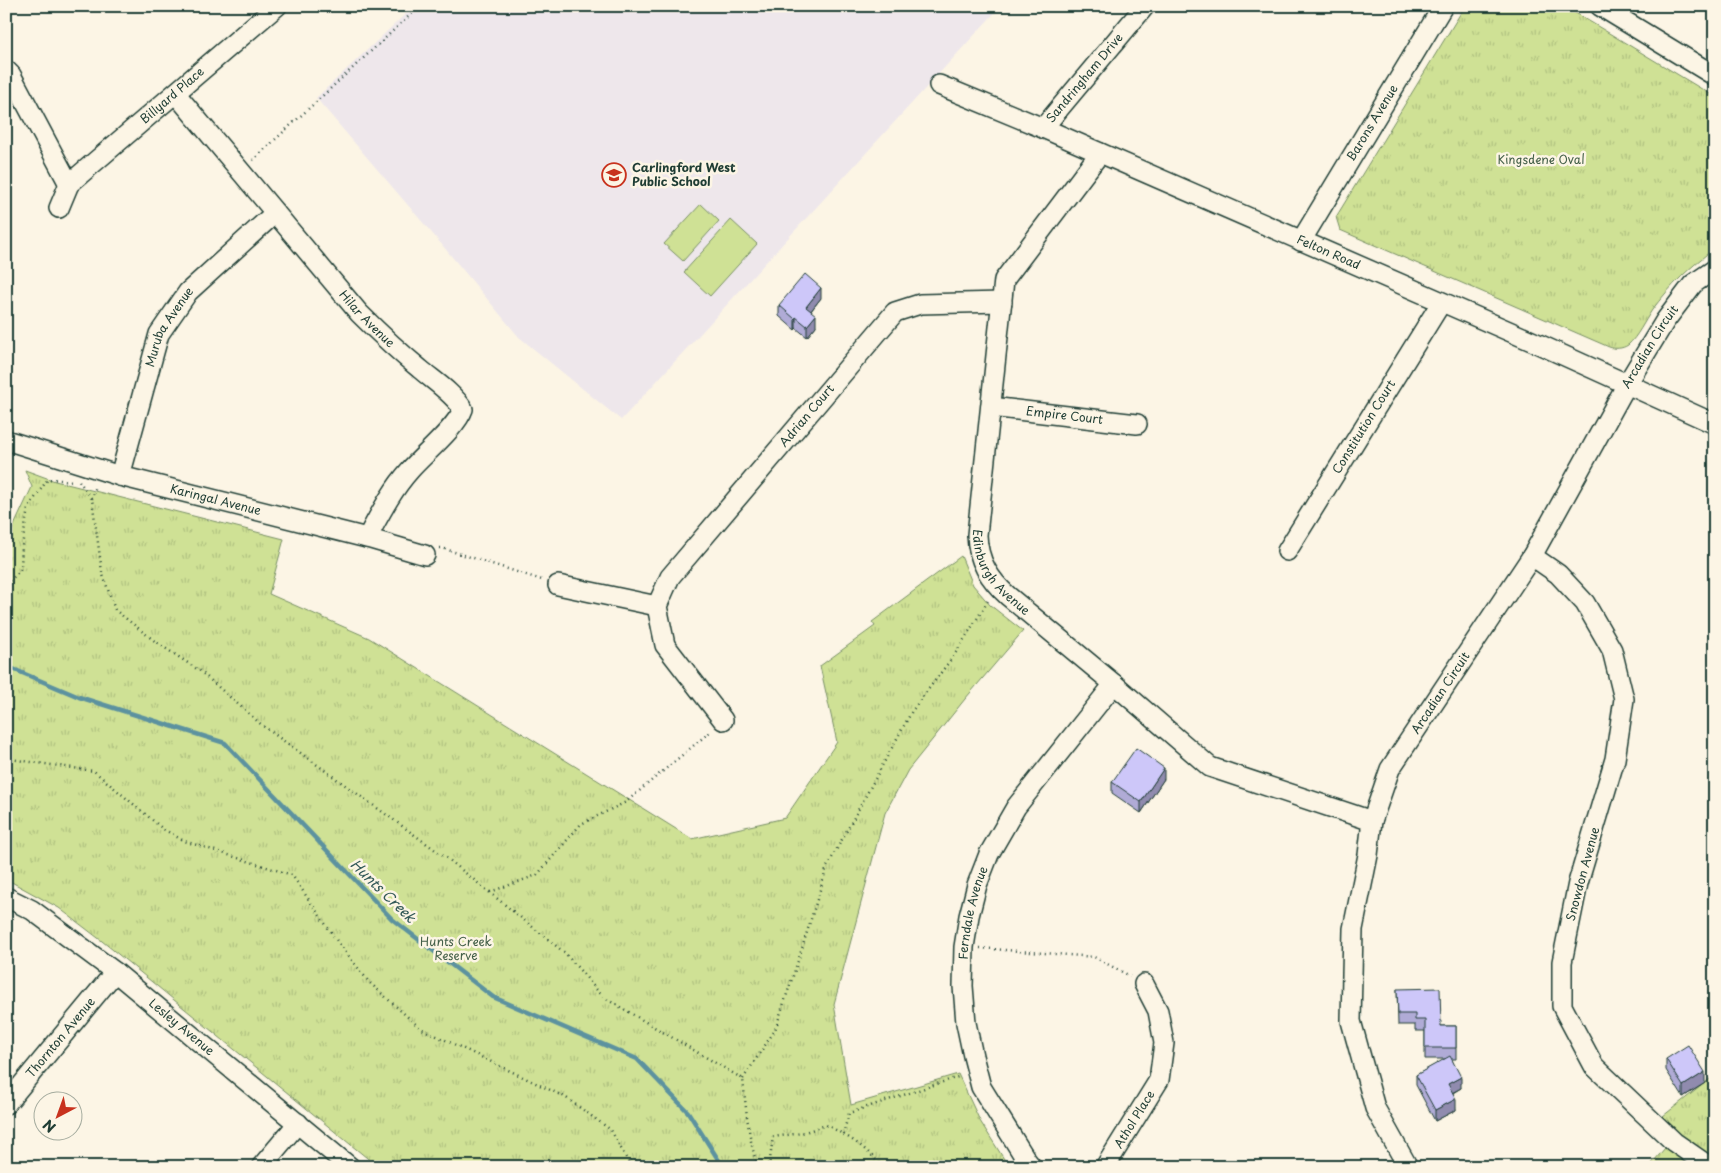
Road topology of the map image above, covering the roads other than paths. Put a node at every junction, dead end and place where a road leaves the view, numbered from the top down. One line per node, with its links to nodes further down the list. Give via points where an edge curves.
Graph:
1 (277, 6): 8 (street, Billyard Place)
2 (1145, 6): 9 (street, Sandringham Drive)
3 (1443, 6): 14 (street, Barons Avenue)
4 (1600, 6): 6 (street)
5 (6, 70): 11 (street)
6 (1715, 76)
7 (939, 85): 9 (street, Felton Road)
8 (176, 94): 11 (street, Billyard Place); 13 (street, Hilar Avenue)
9 (1043, 128): 10 (street, Felton Road)
10 (1100, 153): 14 (street, Felton Road); 16 (street, Edinburgh Avenue, via 1004,280)
11 (69, 184): 12 (street)
12 (59, 208)
13 (275, 213): 23 (street, Muruba Avenue, via 188,292 159,334); 24 (street, Hilar Avenue, via 359,313 463,409 409,471)
14 (1301, 241): 17 (street, Felton Road)
15 (1715, 269): 18 (street, Arcadian Circuit, via 1693,284 1665,321)
16 (1002, 302): 19 (street, Edinburgh Avenue); 29 (street, Adrian Court, via 920,304 895,312 670,578)
17 (1442, 302): 18 (street, Felton Road); 25 (street, Constitution Court)
18 (1627, 384): 21 (street, Felton Road); 27 (street, Arcadian Circuit)
19 (991, 407): 20 (street, Empire Court); 30 (street, Edinburgh Avenue, via 977,535 977,547 987,573 998,587)
20 (1137, 424)
21 (1715, 424)
22 (6, 440): 23 (street, Karingal Avenue)
23 (120, 476): 24 (street, Karingal Avenue)
24 (367, 538): 26 (street, Karingal Avenue)
25 (1287, 551)
26 (425, 556)
27 (1532, 556): 32 (street, Arcadian Circuit, via 1390,769); 43 (street, Snowdon Avenue, via 1558,574 1585,603 1612,650 1624,699 1615,759 1578,883 1562,962 1562,1006 1594,1066 1674,1142)
28 (558, 585): 29 (street)
29 (657, 606): 31 (street, via 665,645)
30 (1114, 684): 32 (street, Edinburgh Avenue, via 1210,768); 40 (street, Ferndale Avenue, via 1026,794 1002,830 977,885 969,916 963,986 966,1023 981,1087)
31 (723, 720)
32 (1372, 821): 42 (street, Arcadian Circuit, via 1354,929 1351,1021 1375,1108)
33 (6, 897): 34 (street, Lesley Avenue, via 32,910)
34 (115, 972): 36 (street, Thornton Avenue); 37 (street, Lesley Avenue)
35 (1144, 984): 41 (street, Athol Place, via 1158,1011 1164,1043 1159,1080)
36 (6, 1104)
37 (298, 1123): 38 (street); 39 (street, Lesley Avenue)
38 (261, 1167)
39 (350, 1167)
40 (1032, 1167)
41 (1105, 1167)
42 (1408, 1167)
43 (1710, 1167)

